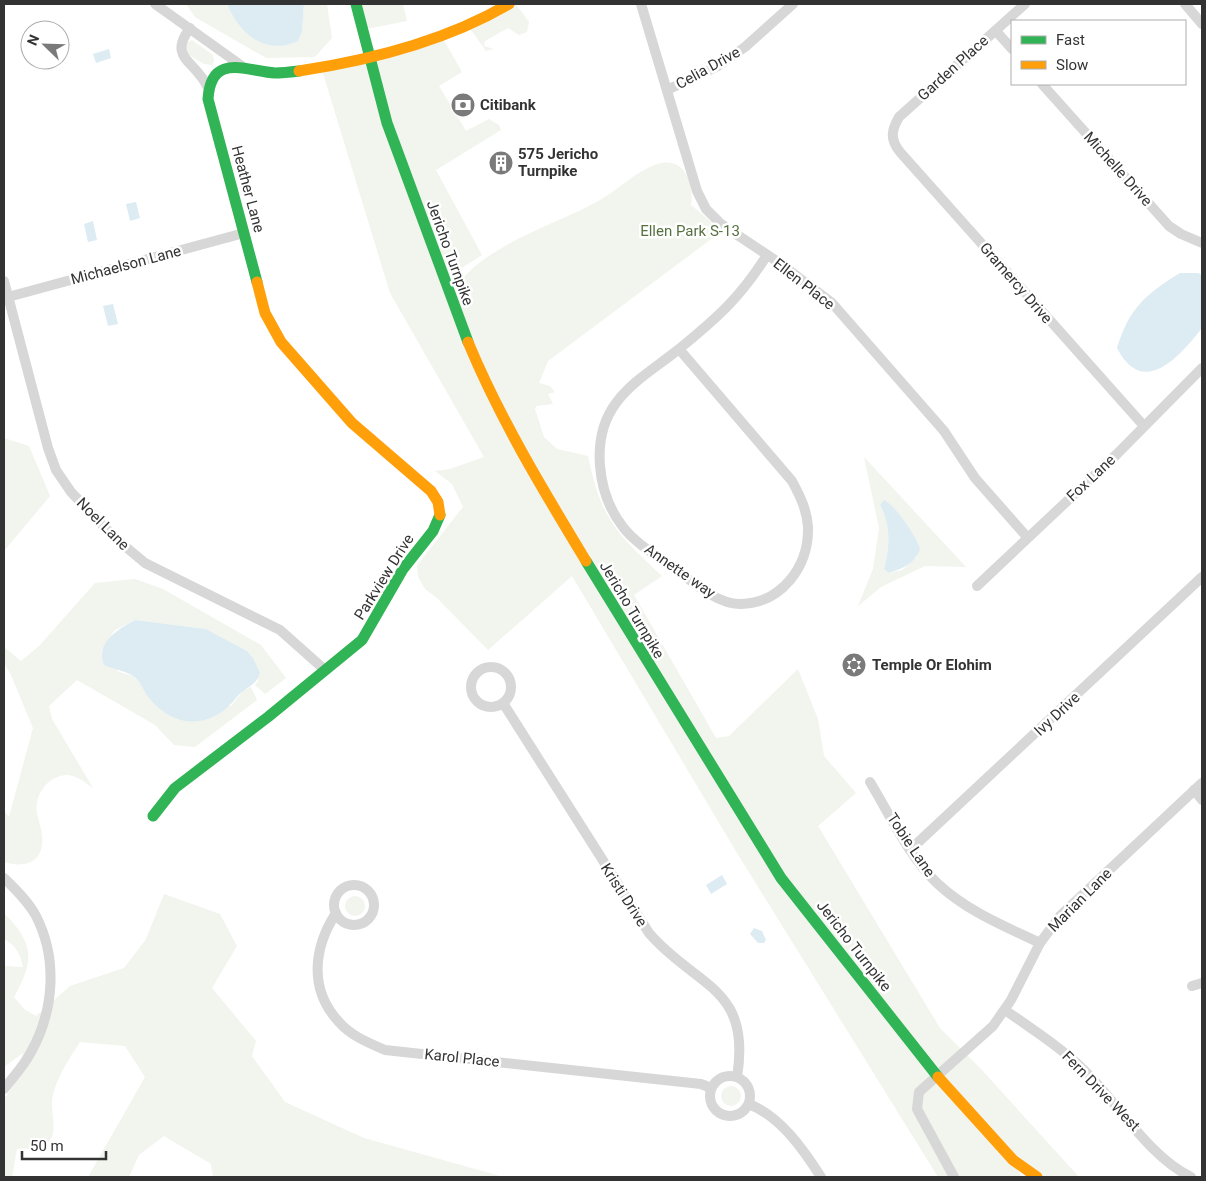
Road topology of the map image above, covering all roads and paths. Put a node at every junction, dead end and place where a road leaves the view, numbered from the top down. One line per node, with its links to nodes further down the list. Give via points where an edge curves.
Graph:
1 (154, 4): 9 (street)
2 (356, 4): 12 (main road, Jericho Turnpike)
3 (508, 4): 12 (main road, via 463,29 409,48)
4 (641, 4): 16 (street, Ellen Place)
5 (793, 4): 16 (street, Celia Drive, via 745,47 718,66)
6 (1025, 4): 10 (street, Garden Place)
7 (1185, 4): 8 (street)
8 (1202, 24)
9 (190, 28): 13 (street); 15 (street, Heather Lane, via 181,41 180,50 201,74)
10 (996, 31): 11 (street); 17 (street, Garden Place, via 899,117 892,128)
11 (1011, 48)
12 (368, 57): 13 (main road, via 278,73); 43 (main road, Jericho Turnpike, via 387,123 454,306 479,369 530,471 781,878)
13 (242, 66): 15 (main road, via 221,70)
14 (1043, 85): 19 (street, Michelle Drive, via 1169,226)
15 (208, 88): 18 (main road, Heather Lane, via 208,99)
16 (668, 90): 20 (street, Ellen Place, via 697,192 706,209 720,224)
17 (892, 138): 26 (street, Gramercy Drive, via 900,152)
18 (244, 233): 22 (street, Michaelson Lane); 23 (main road, Heather Lane)
19 (1202, 243)
20 (767, 255): 24 (street, Annette way, via 746,288 721,315); 27 (street, Ellen Place, via 832,304 944,431 975,478)
21 (4, 281): 22 (street, Noel Lane)
22 (8, 296): 30 (street, Noel Lane, via 48,448 56,470 71,492 145,563 280,630)
23 (261, 298): 30 (main road, Parkview Drive, via 271,327 281,342 352,423 428,488 440,507 439,519 402,570 372,626 348,653)
24 (679, 349): 24 (street, Annette way, via 629,389 615,404 602,429 600,471 606,491 623,527 713,596 740,605 763,601 780,591 798,570 808,526 804,504 792,481)
25 (1202, 368): 26 (street, Fox Lane)
26 (1144, 426): 27 (street, Fox Lane)
27 (1027, 537): 29 (street, Fox Lane)
28 (1202, 577): 37 (street, Ivy Drive)
29 (977, 586)
30 (325, 670): 36 (main road, Parkview Drive, via 175,788)
31 (503, 703): 31 (street, via 511,686 507,674 490,666 478,671 471,680 473,697 490,708); 42 (street, Kristi Drive, via 648,933 661,947 712,985 731,1010 740,1040)
32 (870, 782): 37 (street, Tobie Lane)
33 (1202, 783): 34 (street, Marian Lane)
34 (1194, 790): 35 (street); 40 (street, Marian Lane, via 1060,916)
35 (1202, 800)
36 (153, 816)
37 (911, 849): 40 (street, Tobie Lane, via 936,882 956,899)
38 (4, 878): 45 (street, via 21,894 36,916 52,971 49,1003 41,1032 31,1053)
39 (336, 912): 44 (street, Karol Place, via 318,949 317,969 322,996 338,1022 362,1040 385,1050 701,1084)
40 (1040, 943): 41 (street, Marian Lane)
41 (1005, 1010): 43 (street, Marian Lane, via 993,1026); 52 (street, Fern Drive West, via 1085,1070 1168,1162)
42 (737, 1076): 44 (street, via 724,1076); 46 (street, via 750,1090)
43 (937, 1076): 47 (main road, Jericho Turnpike); 49 (street, Marian Lane, via 919,1092 917,1109)
44 (711, 1088): 46 (street, via 712,1106 720,1114 740,1114)
45 (4, 1089)
46 (749, 1104): 48 (street, via 792,1136)
47 (1013, 1160): 50 (main road, Jericho Turnpike); 51 (main road, Jericho Turnpike)
48 (816, 1176)
49 (954, 1177)
50 (1022, 1177)
51 (1037, 1177)
52 (1192, 1177)

